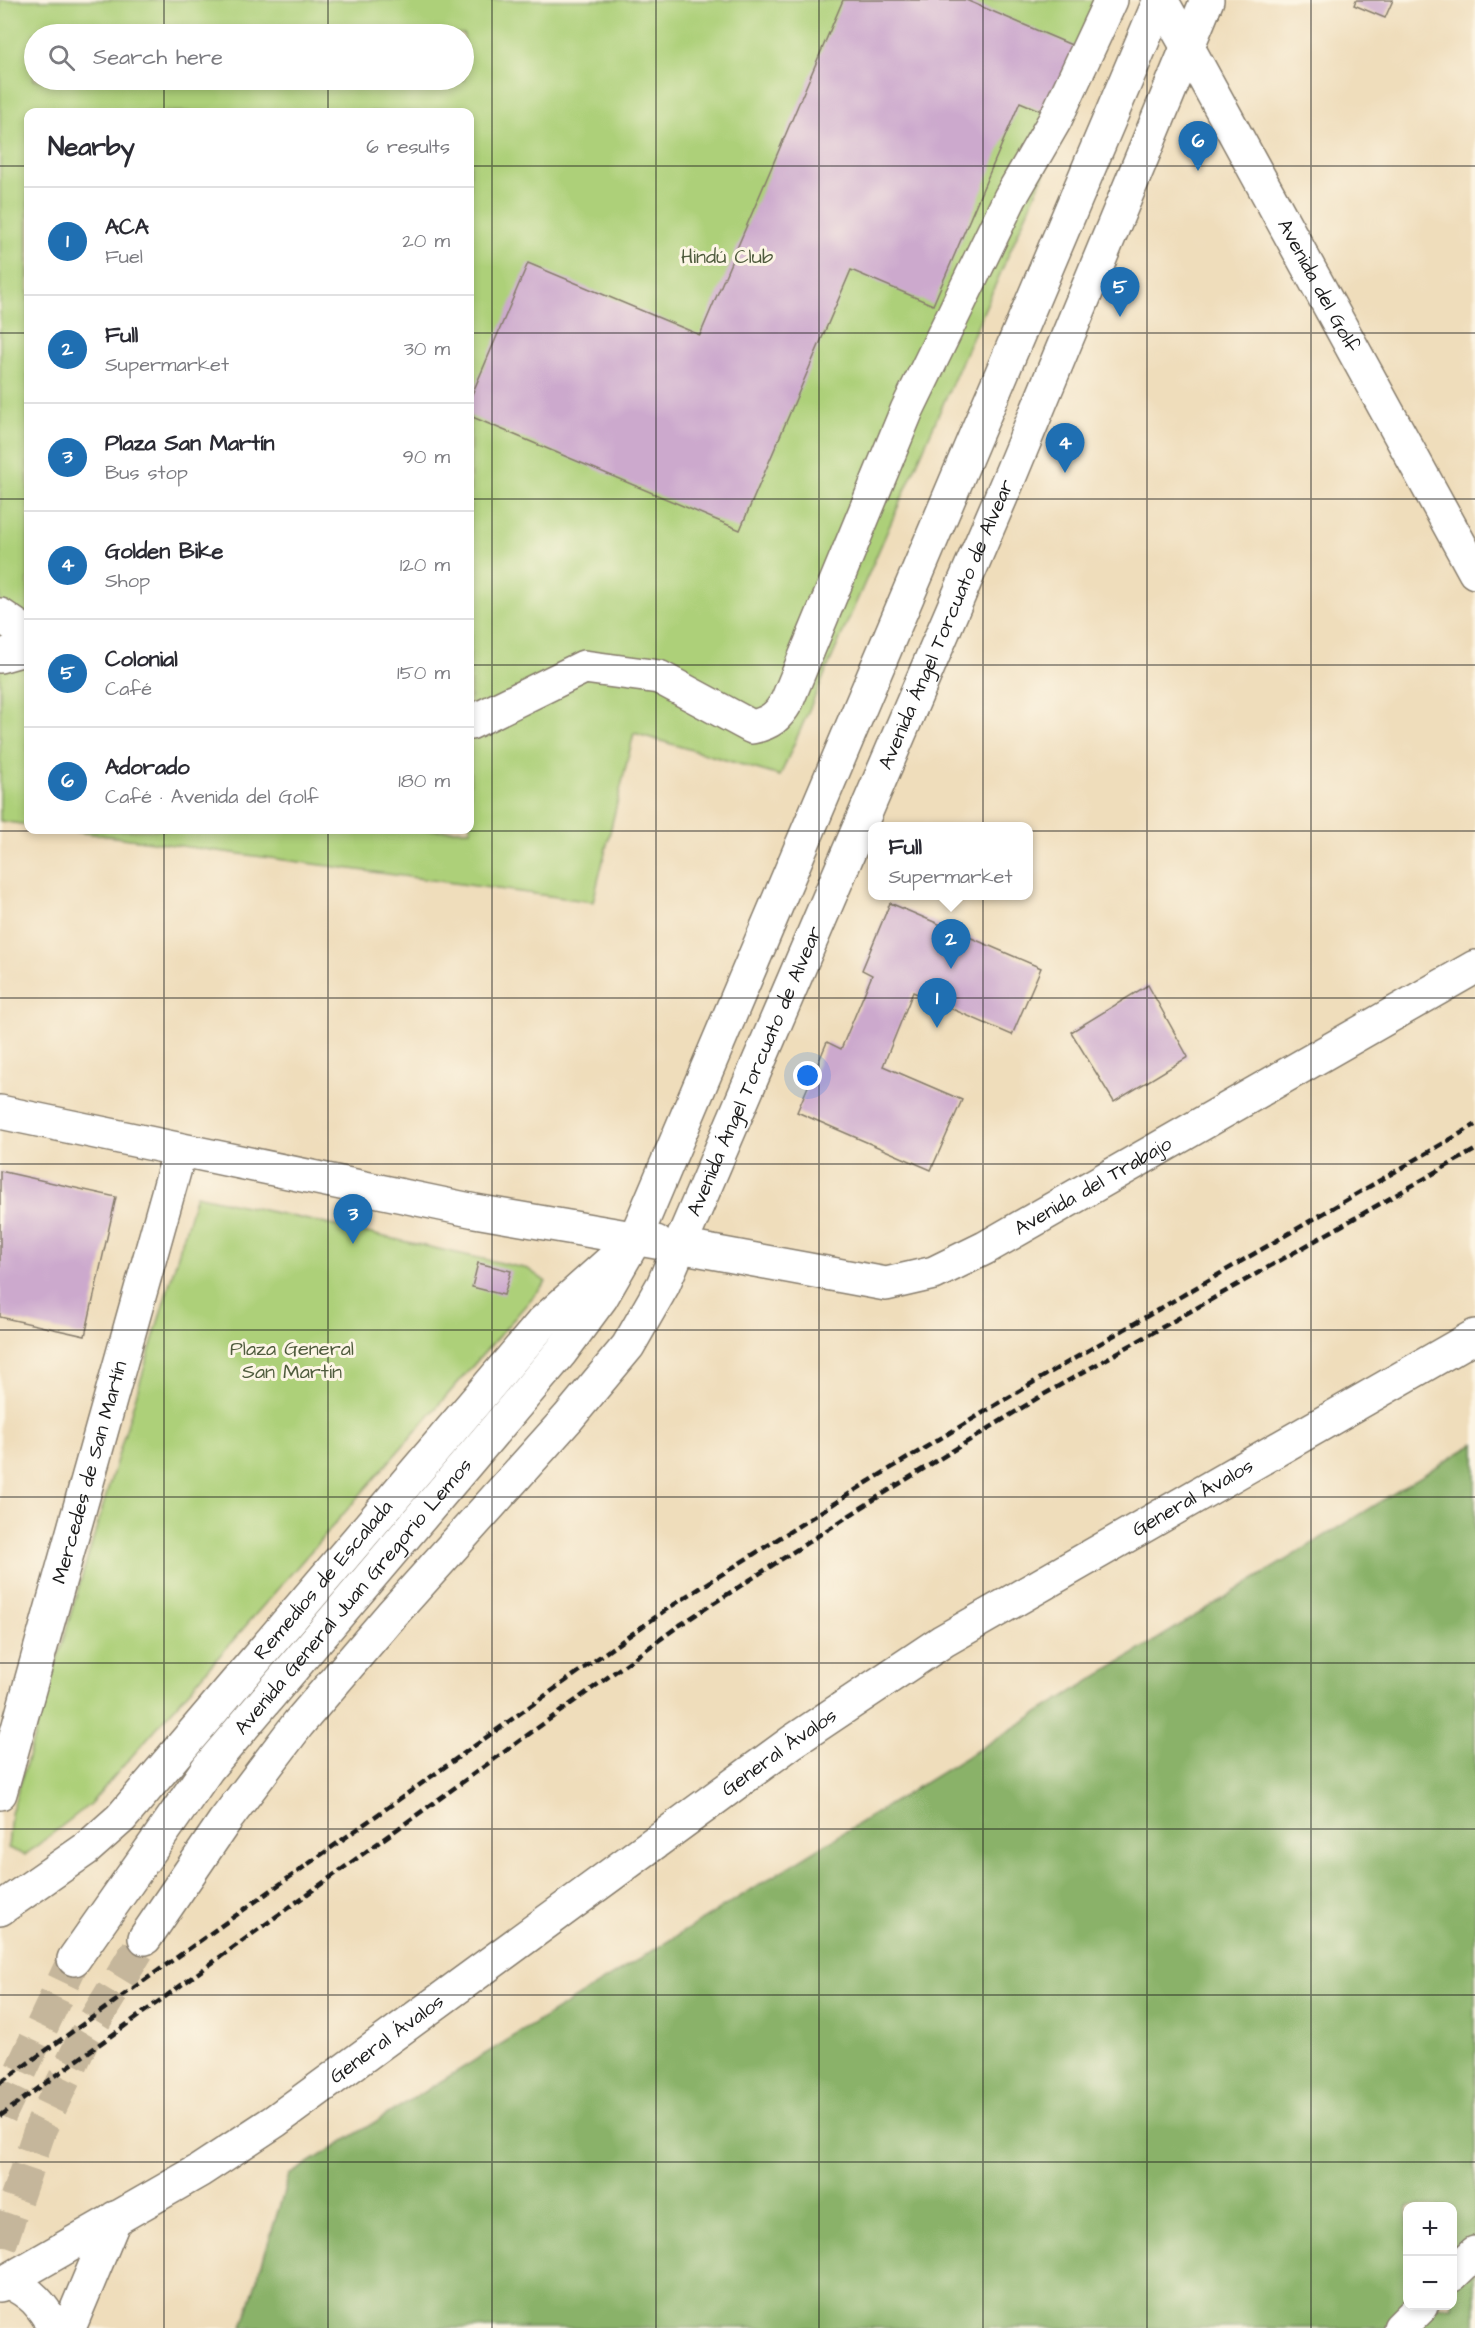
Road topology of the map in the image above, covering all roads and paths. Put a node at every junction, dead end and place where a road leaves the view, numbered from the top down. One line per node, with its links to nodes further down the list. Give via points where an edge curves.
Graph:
1 (1111, 0): 10 (main road, via 1055,120 1010,198 907,410 779,714 769,723 752,727 658,677 584,667)
2 (1160, 0): 4 (main road, Avenida del Golf); 14 (main road)
3 (1207, 0): 4 (main road, Avenida Ángel Torcuato de Alvear)
4 (1187, 45): 5 (main road, Avenida del Golf); 15 (main road, Avenida Ángel Torcuato de Alvear, via 1010,476)
5 (1475, 572)
6 (0, 615): 7 (main road)
7 (24, 631)
8 (24, 649): 9 (main road)
9 (0, 656)
10 (474, 721)
11 (1475, 967): 15 (main road, Avenida del Trabajo, via 985,1248 934,1273 886,1284)
12 (0, 1113): 13 (main road, Avenida del Trabajo)
13 (180, 1150): 14 (main road, Avenida del Trabajo, via 475,1211); 17 (main road, Mercedes de San Martín)
14 (635, 1239): 15 (main road, Avenida del Trabajo); 18 (main road, Remedios de Escalada, via 543,1322 121,1818); 20 (main road, Avenida General Juan Gregorio Lemos, via 601,1298 561,1352 208,1767)
15 (679, 1246): 19 (main road, Avenida General Juan Gregorio Lemos, via 663,1285 628,1346 298,1724 224,1822)
16 (1475, 1336): 21 (main road, General Ávalos, via 943,1641 792,1742 275,2121 199,2171)
17 (0, 1793)
18 (0, 1909)
19 (145, 1938)
20 (74, 1959)
21 (115, 2218): 24 (main road, General Ávalos); 27 (main road)
22 (1475, 2253): 23 (main road)
23 (1457, 2270)
24 (3, 2283): 26 (main road, via 26,2290 42,2306)
25 (1418, 2310): 28 (main road)
26 (55, 2328)
27 (69, 2328)
28 (1400, 2328)

